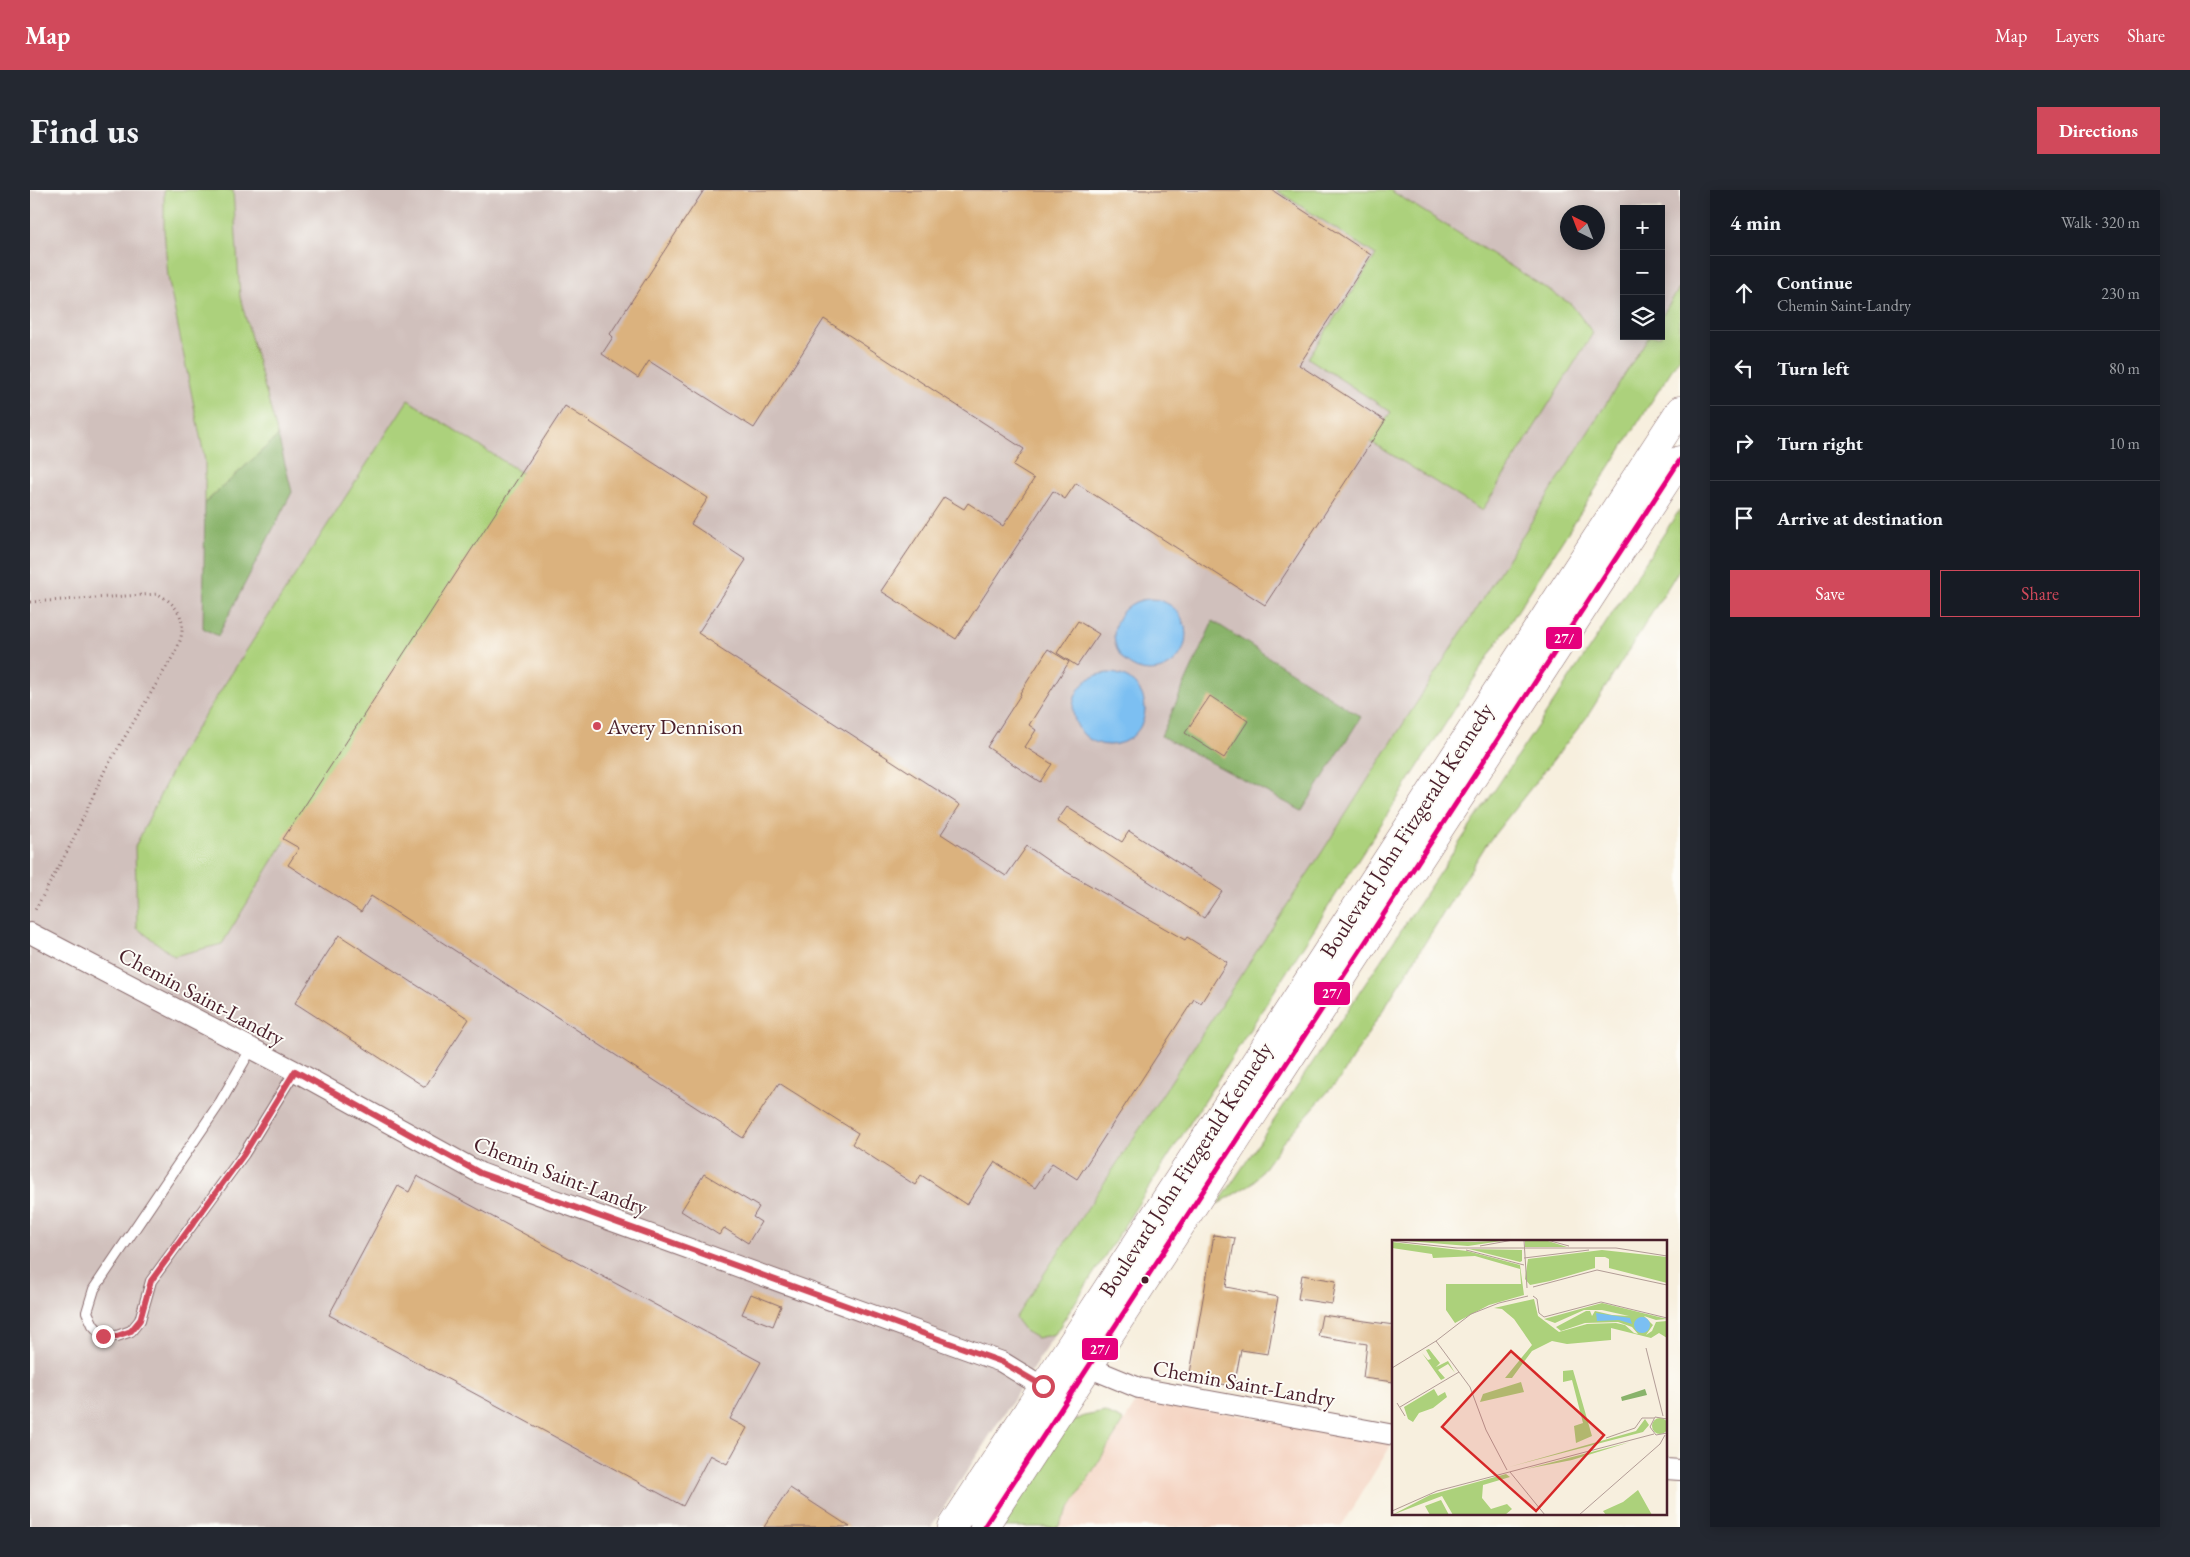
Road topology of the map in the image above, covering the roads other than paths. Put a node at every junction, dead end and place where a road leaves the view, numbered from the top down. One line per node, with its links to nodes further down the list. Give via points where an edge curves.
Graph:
1 (1680, 410): 7 (main road, Boulevard John Fitzgerald Kennedy)
2 (1680, 460): 6 (main road, Boulevard John Fitzgerald Kennedy)
3 (30, 933): 4 (street, Chemin Saint-Landry)
4 (251, 1049): 5 (street, Chemin Saint-Landry); 5 (lane, via 221,1101 94,1289 87,1312 103,1336 131,1331 140,1320 151,1281 244,1154)
5 (295, 1071): 7 (street, Chemin Saint-Landry, via 480,1173 1002,1362)
6 (1088, 1367): 8 (street, Chemin Saint-Landry, via 1139,1388); 10 (main road, Boulevard John Fitzgerald Kennedy)
7 (1043, 1386): 9 (main road, Boulevard John Fitzgerald Kennedy)
8 (1392, 1435)
9 (952, 1527)
10 (984, 1527)

